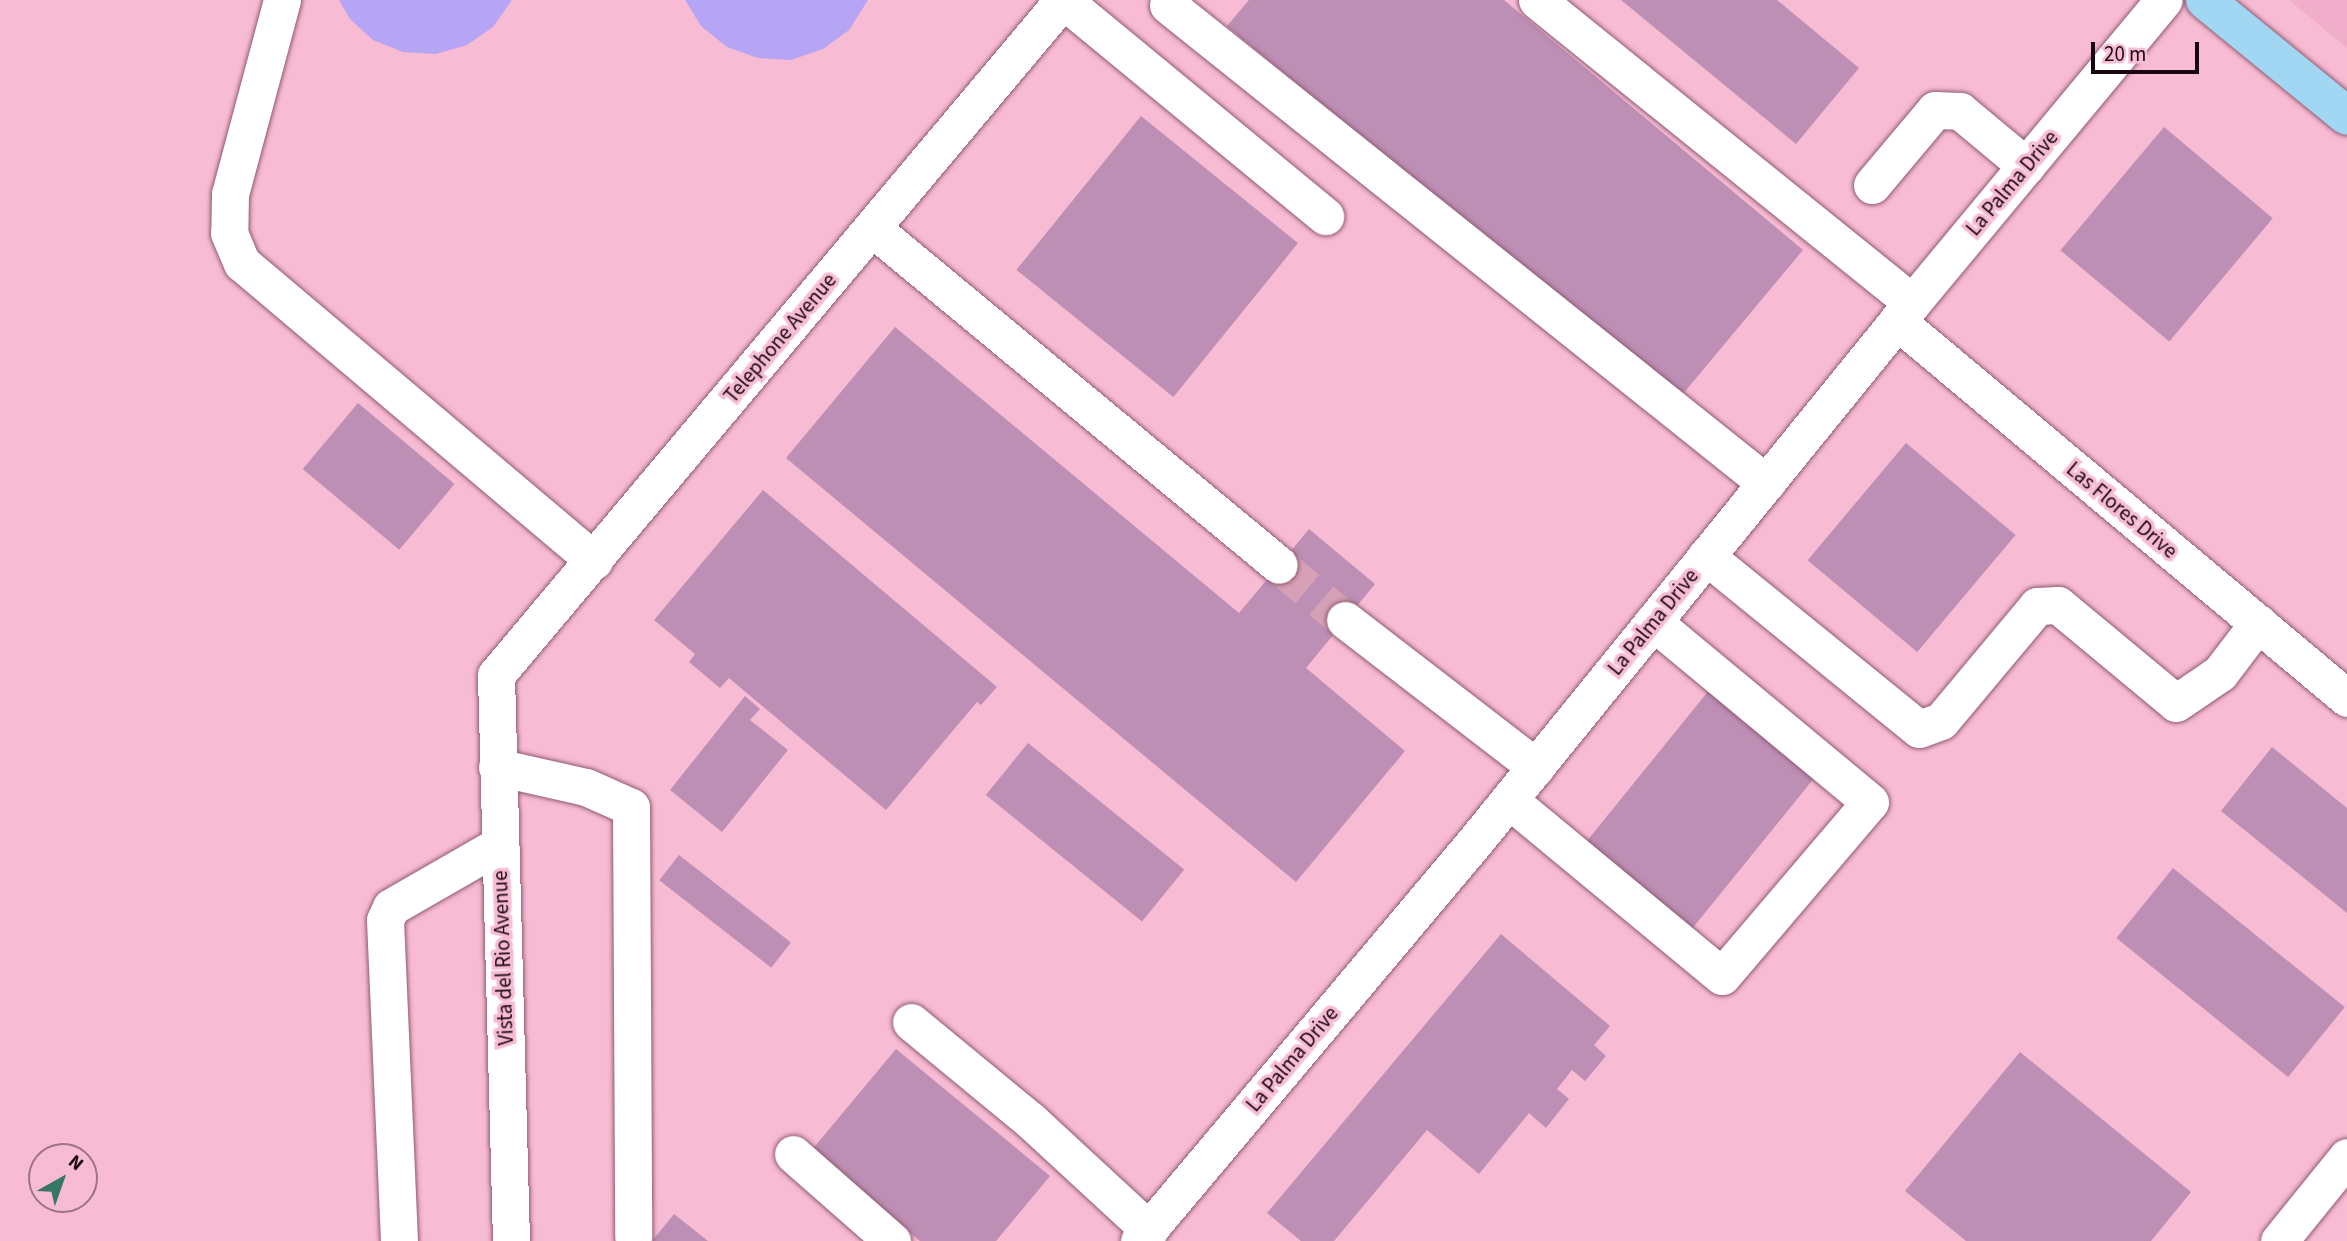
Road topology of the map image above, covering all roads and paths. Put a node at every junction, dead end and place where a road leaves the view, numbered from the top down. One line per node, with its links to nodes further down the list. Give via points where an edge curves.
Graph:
1 (282, 0): 15 (street, via 230,194 229,233 242,263)
2 (1063, 0): 10 (street); 11 (street, Telephone Avenue)
3 (1537, 0): 12 (street, Las Flores Drive)
4 (2164, 0): 8 (street, La Palma Drive)
5 (2205, 0): 7 (main road)
6 (1168, 2): 13 (street)
7 (2347, 117)
8 (2026, 166): 9 (street, via 1960,111 1935,110); 12 (street, La Palma Drive)
9 (1872, 186)
10 (1325, 216)
11 (872, 228): 15 (street, Telephone Avenue); 16 (street)
12 (1904, 312): 13 (street, La Palma Drive); 19 (street, Las Flores Drive)
13 (1766, 483): 14 (street, La Palma Drive)
14 (1706, 556): 18 (street, La Palma Drive); 19 (street, via 1919,729 1941,721 2037,606 2058,605 2176,703 2220,673)
15 (594, 560): 20 (street, Telephone Avenue)
16 (1279, 565)
17 (1345, 620): 23 (street)
18 (1653, 622): 23 (street, La Palma Drive); 24 (street, via 1870,802 1722,976)
19 (2258, 623): 21 (street, Las Flores Drive)
20 (496, 675): 22 (street, Vista del Rio Avenue)
21 (2347, 698)
22 (497, 767): 25 (street, Vista del Rio Avenue); 30 (street, via 586,788 631,807)
23 (1536, 767): 24 (street, La Palma Drive)
24 (1509, 800): 29 (street, La Palma Drive)
25 (499, 845): 32 (street, via 391,907 385,920); 33 (street, Vista del Rio Avenue)
26 (911, 1022): 29 (street, via 1031,1121)
27 (793, 1154): 34 (street)
28 (2347, 1157): 31 (street)
29 (1144, 1235)
30 (633, 1237)
31 (2289, 1237)
32 (399, 1241)
33 (511, 1241)
34 (892, 1241)

